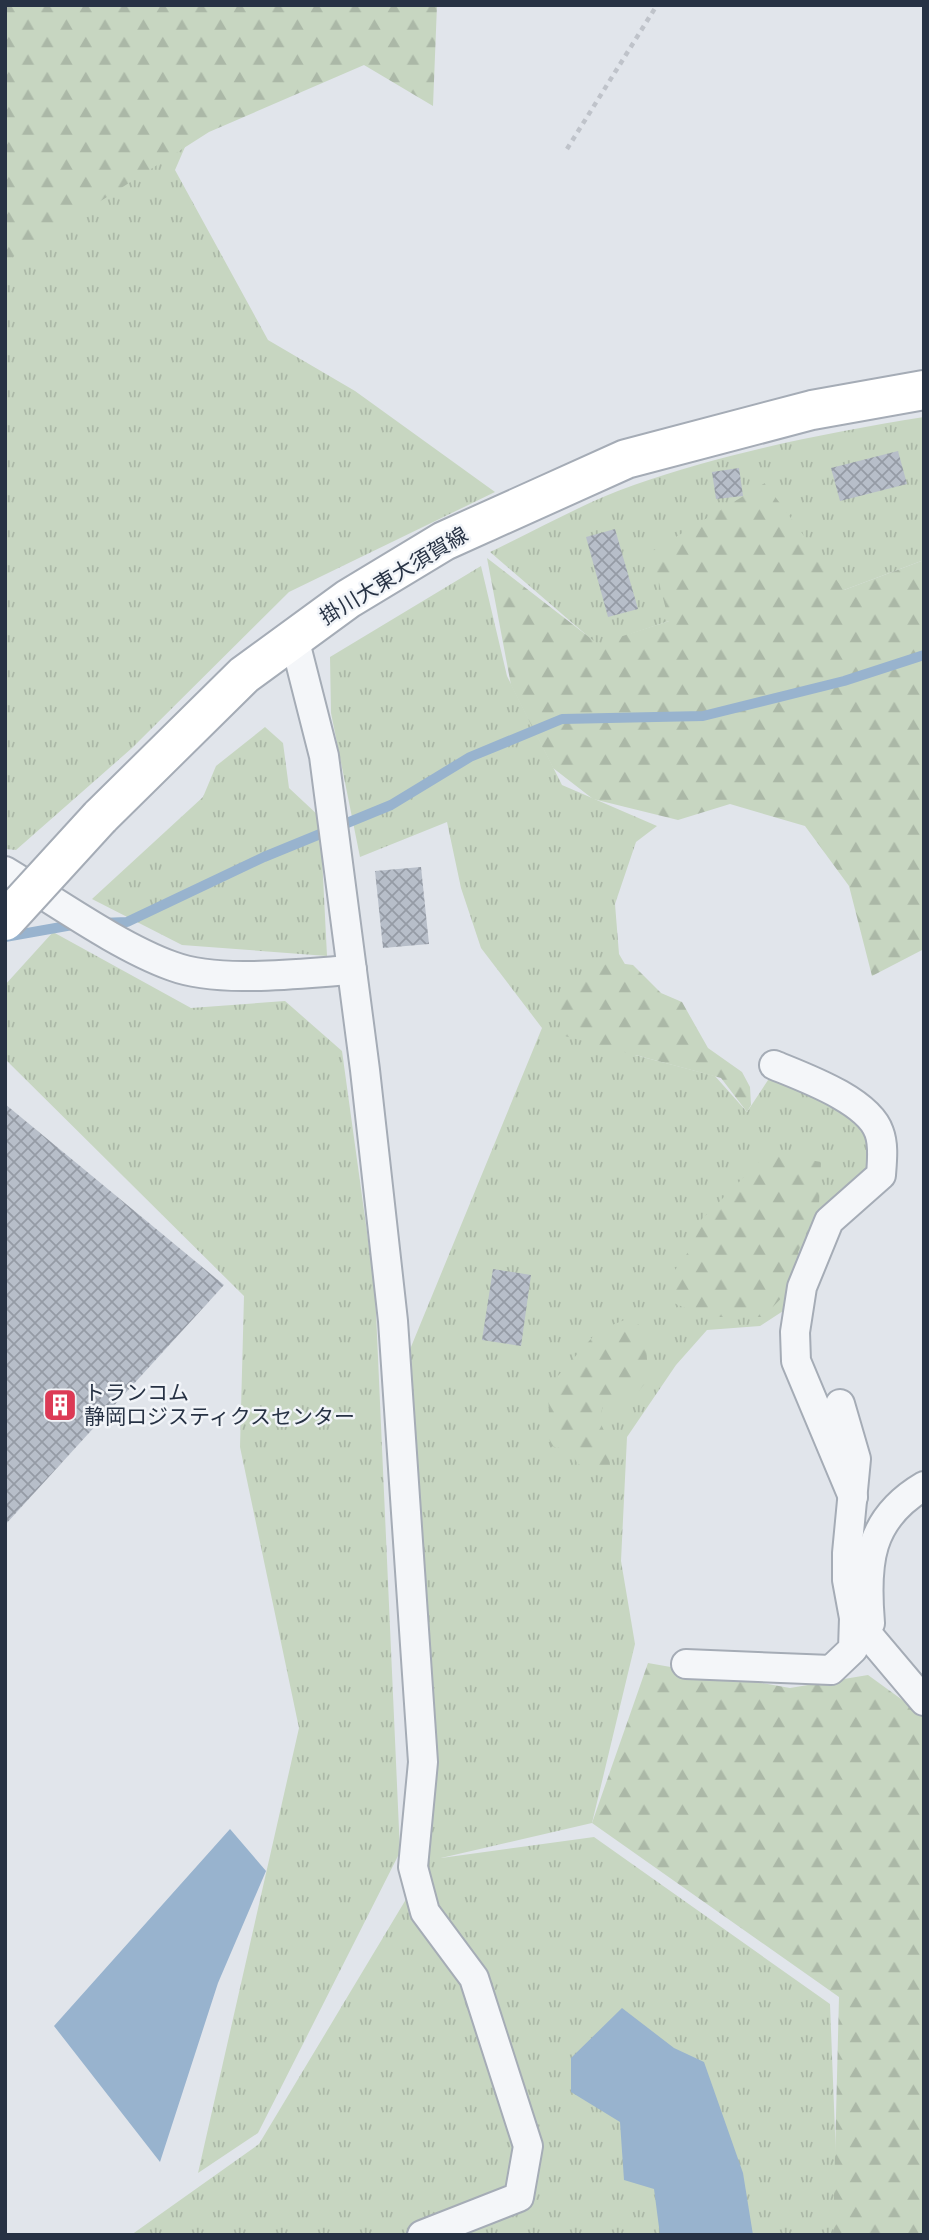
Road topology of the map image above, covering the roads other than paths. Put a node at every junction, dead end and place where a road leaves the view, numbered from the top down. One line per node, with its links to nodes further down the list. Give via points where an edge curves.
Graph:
1 (924, 390): 2 (main road, 掛川大東大須賀線, via 812,410 626,459 444,541)
2 (294, 638): 4 (main road, 掛川大東大須賀線, bridge, via 244,675 100,817); 5 (street, via 324,756)
3 (5, 871): 5 (street, via 173,967 241,977)
4 (5, 921)
5 (352, 970): 13 (street, via 394,1333 423,1762 413,1867 425,1912 474,1978 528,2146 519,2197)
6 (774, 1065): 9 (street, via 849,1100 879,1129 881,1175 829,1222 802,1287 794,1332 796,1360)
7 (840, 1404): 9 (street, via 856,1459)
8 (924, 1486): 10 (street, via 888,1514 874,1540)
9 (853, 1497): 10 (street, via 847,1580)
10 (862, 1628): 11 (street, via 853,1649 831,1670); 12 (street)
11 (686, 1664)
12 (924, 1701)
13 (422, 2235)

